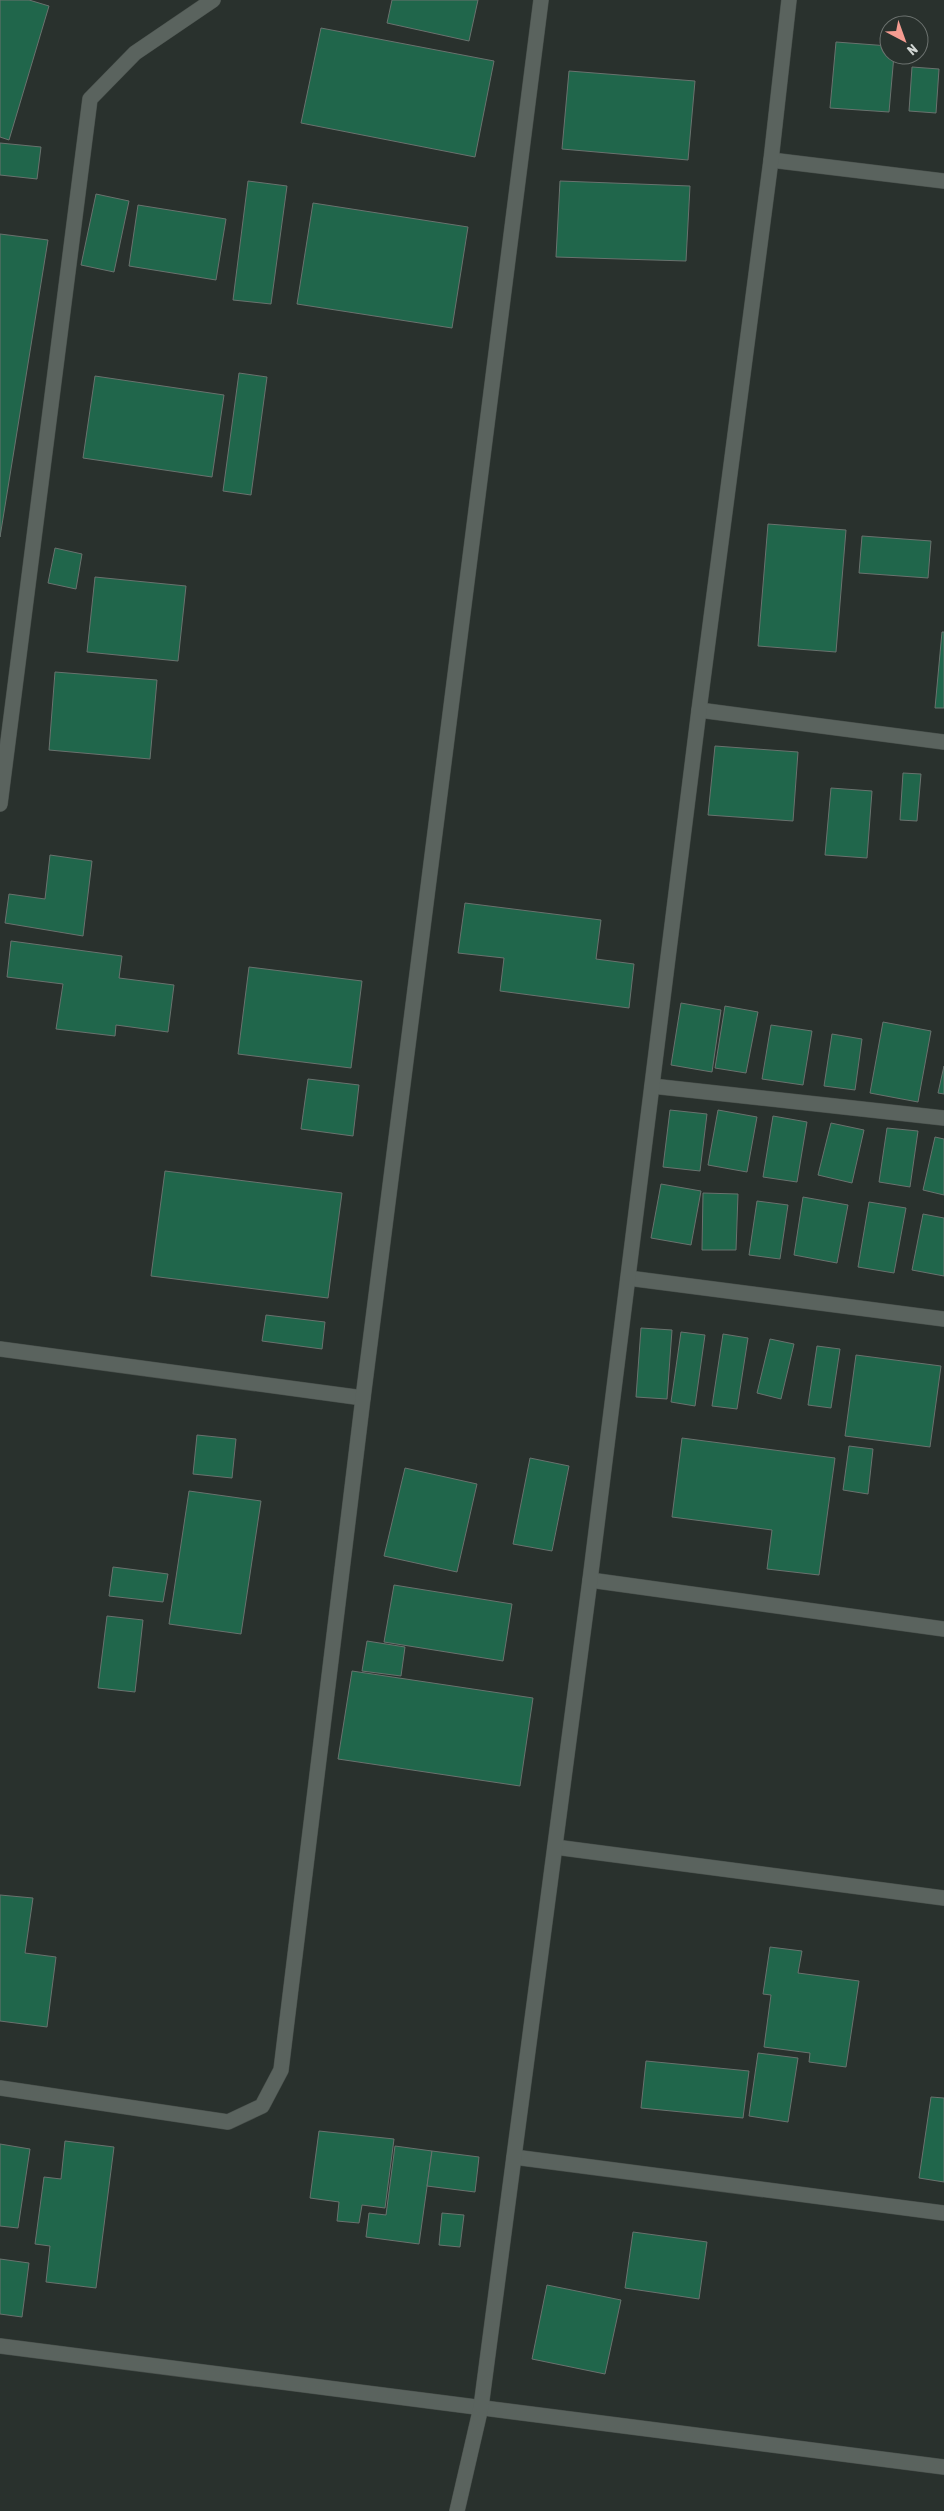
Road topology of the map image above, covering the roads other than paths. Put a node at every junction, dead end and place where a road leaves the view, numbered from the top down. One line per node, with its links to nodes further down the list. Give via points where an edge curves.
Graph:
1 (213, 0): 8 (street, via 135,53 90,99)
2 (541, 0): 14 (street)
3 (789, 0): 4 (street)
4 (771, 160): 5 (street); 6 (street)
5 (944, 182)
6 (699, 710): 7 (street); 9 (street)
7 (944, 742)
8 (0, 804)
9 (652, 1086): 10 (street); 11 (street)
10 (944, 1118)
11 (628, 1278): 12 (street); 15 (street)
12 (944, 1319)
13 (0, 1349): 14 (street)
14 (363, 1398): 19 (street, via 281,2070 262,2106 228,2122)
15 (590, 1580): 16 (street); 17 (street)
16 (944, 1629)
17 (555, 1847): 18 (street); 20 (street)
18 (944, 1898)
19 (0, 2088)
20 (514, 2156): 21 (street); 23 (street)
21 (944, 2213)
22 (0, 2346): 23 (street)
23 (481, 2407): 24 (street); 25 (street)
24 (944, 2467)
25 (456, 2511)

